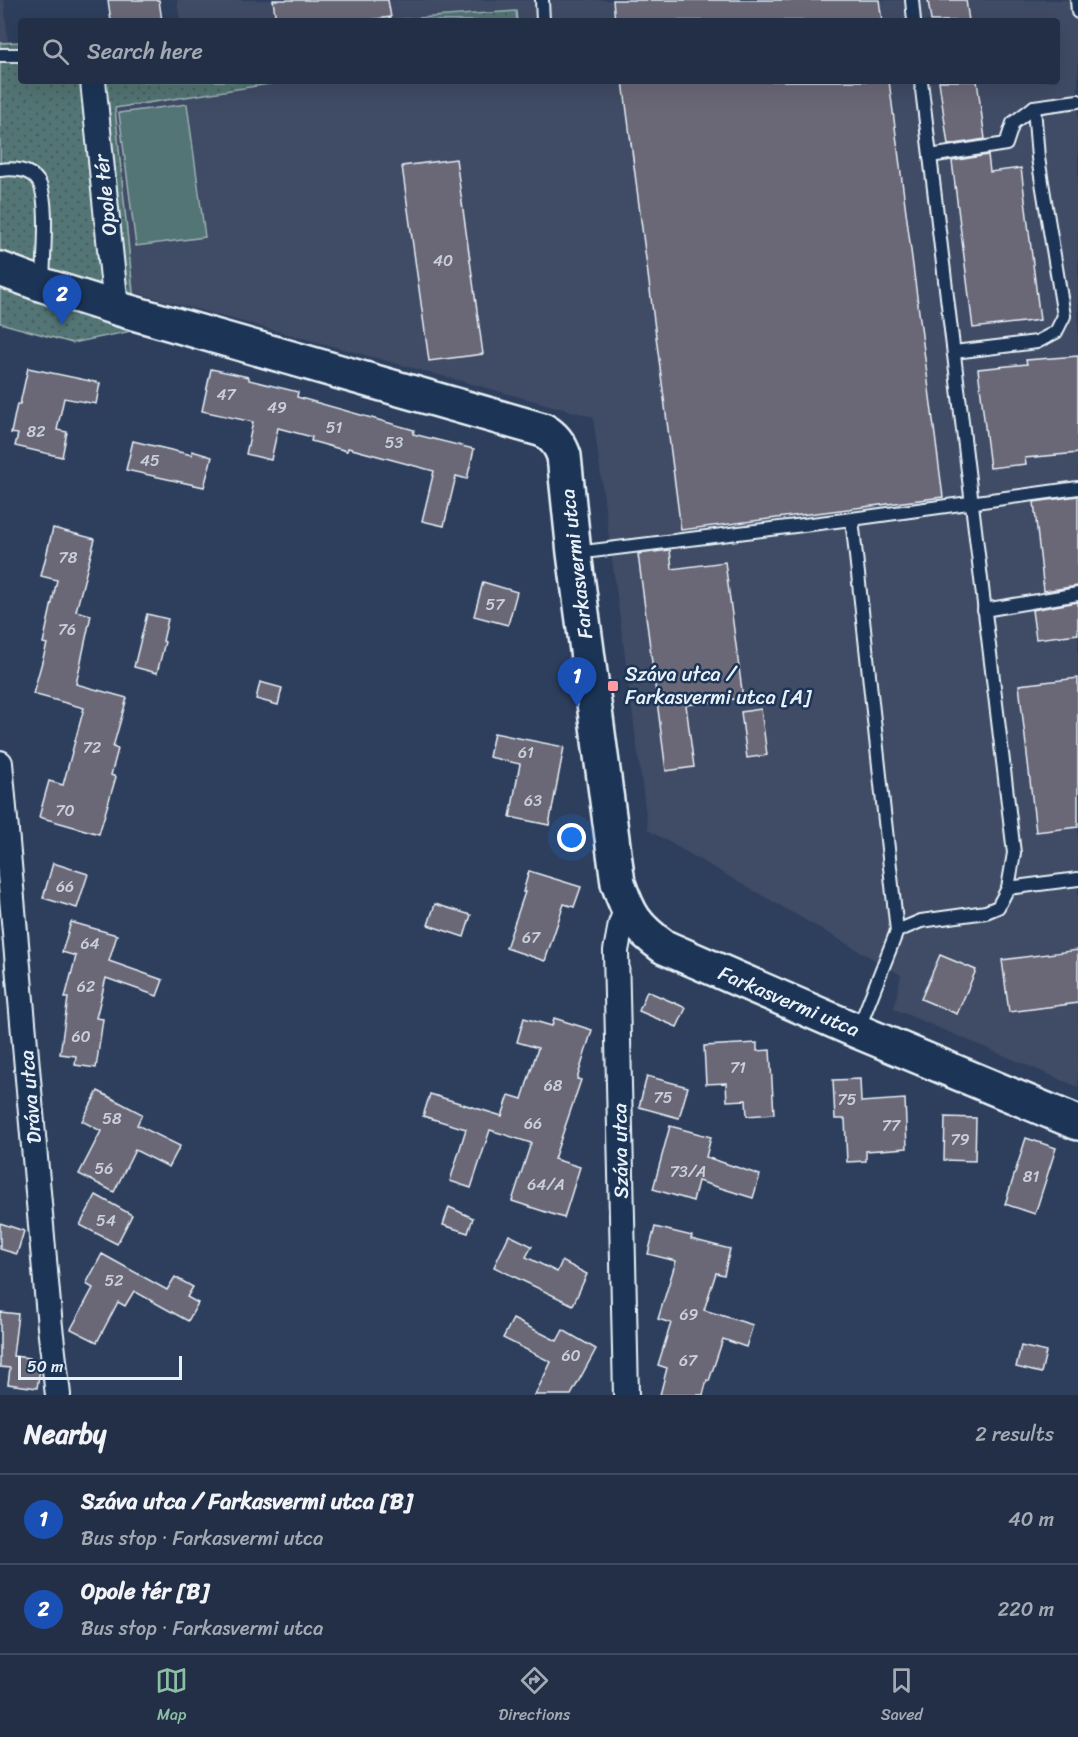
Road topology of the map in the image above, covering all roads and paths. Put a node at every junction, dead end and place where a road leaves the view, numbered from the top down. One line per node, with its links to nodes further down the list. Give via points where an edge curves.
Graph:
1 (542, 0): 5 (lane)
2 (912, 0): 6 (lane)
3 (1077, 0): 4 (lane)
4 (1078, 12)
5 (543, 18)
6 (914, 18)
7 (0, 55): 8 (lane)
8 (18, 55)
9 (93, 84): 17 (street, Opole tér)
10 (921, 84): 13 (lane)
11 (1078, 101): 12 (lane)
12 (1034, 107): 13 (lane, via 1013,123 1006,144); 18 (lane, via 1038,158 1064,316 1056,332 1037,342)
13 (930, 156): 18 (lane)
14 (0, 170): 16 (lane, via 15,168 33,175 40,183 45,206)
15 (0, 269): 16 (street, Farkasvermi utca)
16 (43, 285): 17 (street, Farkasvermi utca)
17 (116, 308): 22 (street, Farkasvermi utca, via 543,430 558,442 564,456)
18 (954, 352): 20 (lane)
19 (1078, 488): 20 (lane)
20 (972, 502): 21 (lane); 24 (lane)
21 (852, 519): 22 (lane); 29 (lane)
22 (574, 553): 28 (street, Farkasvermi utca, via 618,883)
23 (1078, 594): 24 (lane)
24 (984, 610): 27 (lane, via 1014,853)
25 (0, 763): 32 (street, Dráva utca)
26 (1078, 879): 27 (lane)
27 (1008, 888): 29 (lane, via 998,907 986,912 921,921)
28 (627, 908): 30 (street, Farkasvermi utca, via 636,924 664,947); 33 (street, Száva utca, via 616,951)
29 (897, 931): 30 (lane)
30 (857, 1031): 31 (street, Farkasvermi utca)
31 (1078, 1123)
32 (58, 1395)
33 (626, 1395)

